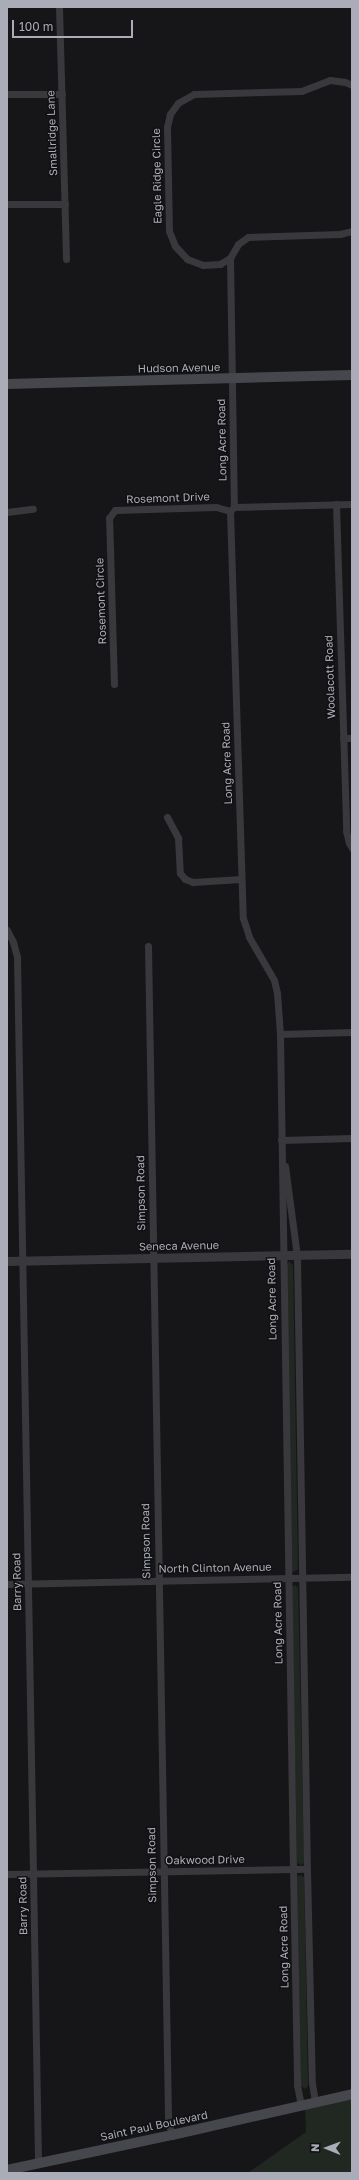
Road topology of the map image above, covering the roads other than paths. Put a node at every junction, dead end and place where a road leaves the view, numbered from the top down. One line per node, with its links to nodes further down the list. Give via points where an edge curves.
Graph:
1 (59, 7): 4 (street, Smallridge Lane)
2 (352, 84): 8 (street, Eagle Ridge Circle, via 330,80 302,90 201,92 182,99 173,108 167,128 171,238 180,253 193,262 212,265)
3 (7, 94): 4 (street)
4 (62, 94): 6 (street, Smallridge Lane)
5 (7, 204): 6 (street)
6 (65, 204): 9 (street, Smallridge Lane)
7 (352, 231): 8 (street, via 340,234 248,237 238,244)
8 (230, 258): 11 (street)
9 (66, 259)
10 (352, 375): 11 (main road, Hudson Avenue)
11 (233, 379): 12 (main road, Hudson Avenue); 16 (street, Long Acre Road)
12 (7, 384)
13 (336, 504): 14 (street, Rosemont Drive); 16 (street, Rosemont Drive); 20 (street, Woolacott Road)
14 (352, 504)
15 (33, 509): 17 (street)
16 (232, 509): 18 (street, Rosemont Drive, via 216,507 115,510); 24 (street, Long Acre Road)
17 (7, 512)
18 (109, 518): 19 (street, Rosemont Circle)
19 (114, 684)
20 (343, 738): 21 (street); 23 (street, Woolacott Road, via 346,830 348,843)
21 (352, 738)
22 (167, 817): 24 (street, via 178,838 180,873 185,879 193,882)
23 (352, 848)
24 (241, 879): 28 (street, Long Acre Road, via 245,928 274,980)
25 (7, 930): 35 (street, Barry Road, via 17,957)
26 (148, 946): 33 (street, Simpson Road)
27 (352, 1032): 28 (street)
28 (280, 1034): 30 (street, Long Acre Road)
29 (352, 1138): 30 (street)
30 (281, 1140): 32 (street, Long Acre Road); 32 (street, Long Acre Road)
31 (352, 1254): 32 (street, Seneca Avenue)
32 (290, 1256): 33 (street, Seneca Avenue); 37 (street, Long Acre Road); 38 (street, Long Acre Road)
33 (153, 1258): 35 (street, Seneca Avenue); 39 (street, Simpson Road)
34 (7, 1261): 35 (street, Seneca Avenue)
35 (22, 1261): 40 (street, Barry Road)
36 (352, 1577): 38 (street, North Clinton Avenue)
37 (288, 1578): 38 (street, North Clinton Avenue); 39 (street, North Clinton Avenue); 42 (street, Long Acre Road)
38 (302, 1578): 43 (street, Long Acre Road)
39 (157, 1580): 40 (street, North Clinton Avenue); 44 (street, Simpson Road)
40 (29, 1583): 41 (street, North Clinton Avenue); 46 (street, Barry Road)
41 (7, 1584)
42 (293, 1869): 43 (street, Oakwood Drive); 44 (street, Oakwood Drive); 48 (street, Long Acre Road, via 297,2085)
43 (307, 1869): 48 (street, Long Acre Road, via 312,2083)
44 (164, 1872): 46 (street, Oakwood Drive); 49 (street, Simpson Road, via 168,2121)
45 (7, 1874): 46 (street, Oakwood Drive)
46 (34, 1874): 50 (street, Barry Road)
47 (352, 2094): 48 (main road, Saint Paul Boulevard)
48 (307, 2104): 49 (main road, Saint Paul Boulevard)
49 (172, 2136): 50 (main road, Saint Paul Boulevard)
50 (38, 2163): 51 (main road, Saint Paul Boulevard)
51 (7, 2170)

